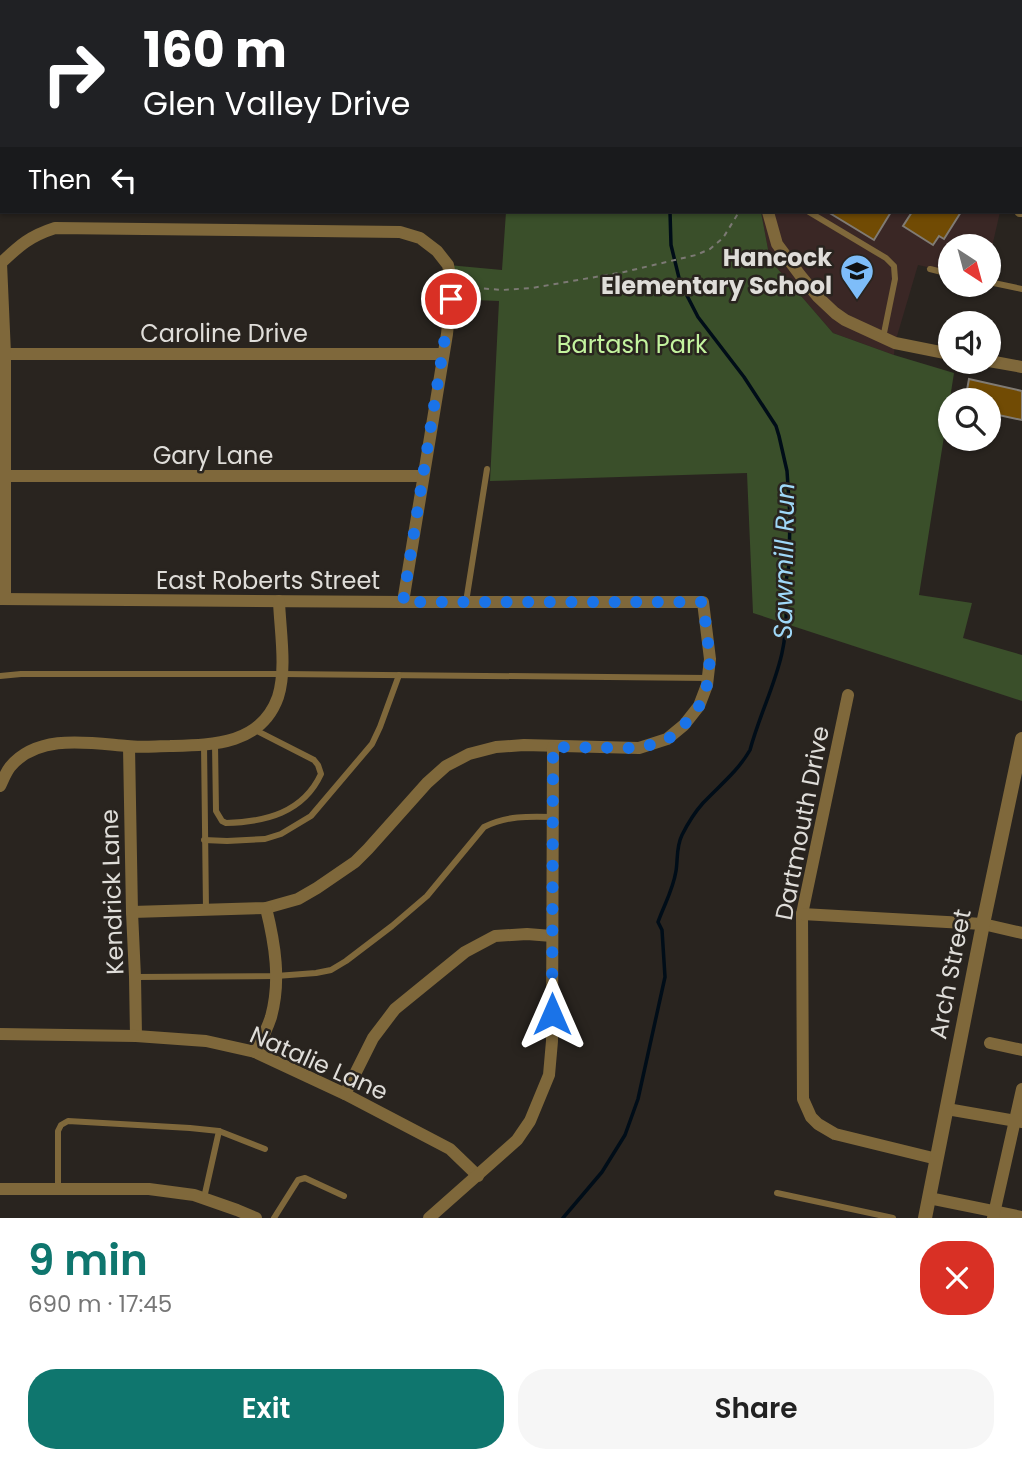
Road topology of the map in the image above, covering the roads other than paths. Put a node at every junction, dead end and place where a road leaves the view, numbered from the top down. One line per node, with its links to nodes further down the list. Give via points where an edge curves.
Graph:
1 (769, 214): 8 (street, via 777,244 818,297 845,320)
2 (812, 214): 8 (lane, via 894,267)
3 (0, 263): 10 (street); 11 (street, via 35,234 55,228 400,232 420,238 448,265 453,286)
4 (930, 270): 5 (lane)
5 (938, 272)
6 (1001, 285): 7 (lane)
7 (1022, 289)
8 (889, 341): 9 (street)
9 (938, 351)
10 (5, 354): 11 (street, Caroline Drive); 15 (street)
11 (443, 354): 16 (street)
12 (1001, 363): 13 (street)
13 (1022, 367)
14 (487, 469): 20 (lane)
15 (4, 476): 16 (street, Gary Lane); 17 (street)
16 (423, 476): 19 (street)
17 (2, 599): 18 (street, East Roberts Street)
18 (279, 601): 19 (street, East Roberts Street); 21 (street)
19 (403, 602): 20 (street, East Roberts Street)
20 (466, 602): 24 (street, East Roberts Street, via 703,602)
21 (282, 674): 22 (lane); 23 (lane); 26 (street, via 273,710)
22 (399, 675): 24 (lane); 33 (lane, via 372,744 311,816 265,839)
23 (0, 676)
24 (708, 678): 30 (street, via 699,706 667,740 639,748)
25 (848, 695): 37 (street, Dartmouth Drive)
26 (255, 730): 28 (street); 28 (lane, via 314,760 321,774 307,795 280,815 250,822 222,821 216,811)
27 (1022, 739): 38 (street, Arch Street)
28 (210, 744): 29 (street); 33 (lane)
29 (129, 747): 31 (street, via 76,743 37,748 10,767); 36 (street, Kendrick Lane)
30 (553, 747): 32 (street); 34 (street, via 496,747 446,766 339,875 298,899)
31 (0, 786)
32 (552, 817): 40 (street); 41 (lane, via 512,817 484,827 427,896 346,961 331,970)
33 (204, 840): 35 (lane)
34 (266, 908): 35 (street); 41 (street)
35 (206, 910): 36 (street)
36 (132, 912): 42 (street, Kendrick Lane)
37 (802, 914): 38 (street); 54 (street, Dartmouth Drive, via 803,1100 811,1117 835,1134)
38 (983, 924): 39 (street); 50 (street, Arch Street)
39 (1022, 933)
40 (552, 936): 49 (street, via 495,936 466,952 395,1009 373,1038); 55 (street, via 549,1075 517,1140)
41 (276, 976): 42 (lane); 47 (street, via 270,1019)
42 (135, 978): 44 (street, Kendrick Lane)
43 (0, 1034): 44 (street, Natalie Lane)
44 (136, 1036): 47 (street, Natalie Lane, via 206,1041)
45 (990, 1043): 46 (street)
46 (1022, 1050)
47 (256, 1052): 49 (street, Natalie Lane)
48 (1022, 1089): 51 (street)
49 (345, 1094): 55 (street, Natalie Lane, via 450,1149)
50 (947, 1109): 51 (street); 54 (street, Arch Street)
51 (1018, 1122): 62 (street)
52 (219, 1131): 53 (lane); 57 (lane, via 68,1121 58,1131); 60 (lane)
53 (265, 1149)
54 (937, 1159): 61 (street, Arch Street)
55 (478, 1176): 66 (street)
56 (0, 1189): 57 (street)
57 (58, 1189): 60 (street, via 149,1189)
58 (777, 1193): 67 (lane)
59 (344, 1196): 65 (lane, via 304,1178 298,1180)
60 (204, 1198): 64 (street)
61 (929, 1198): 62 (street); 68 (street, Arch Street)
62 (994, 1215): 63 (street)
63 (1022, 1217)
64 (256, 1218)
65 (274, 1218)
66 (429, 1218)
67 (893, 1218)
68 (925, 1218)

